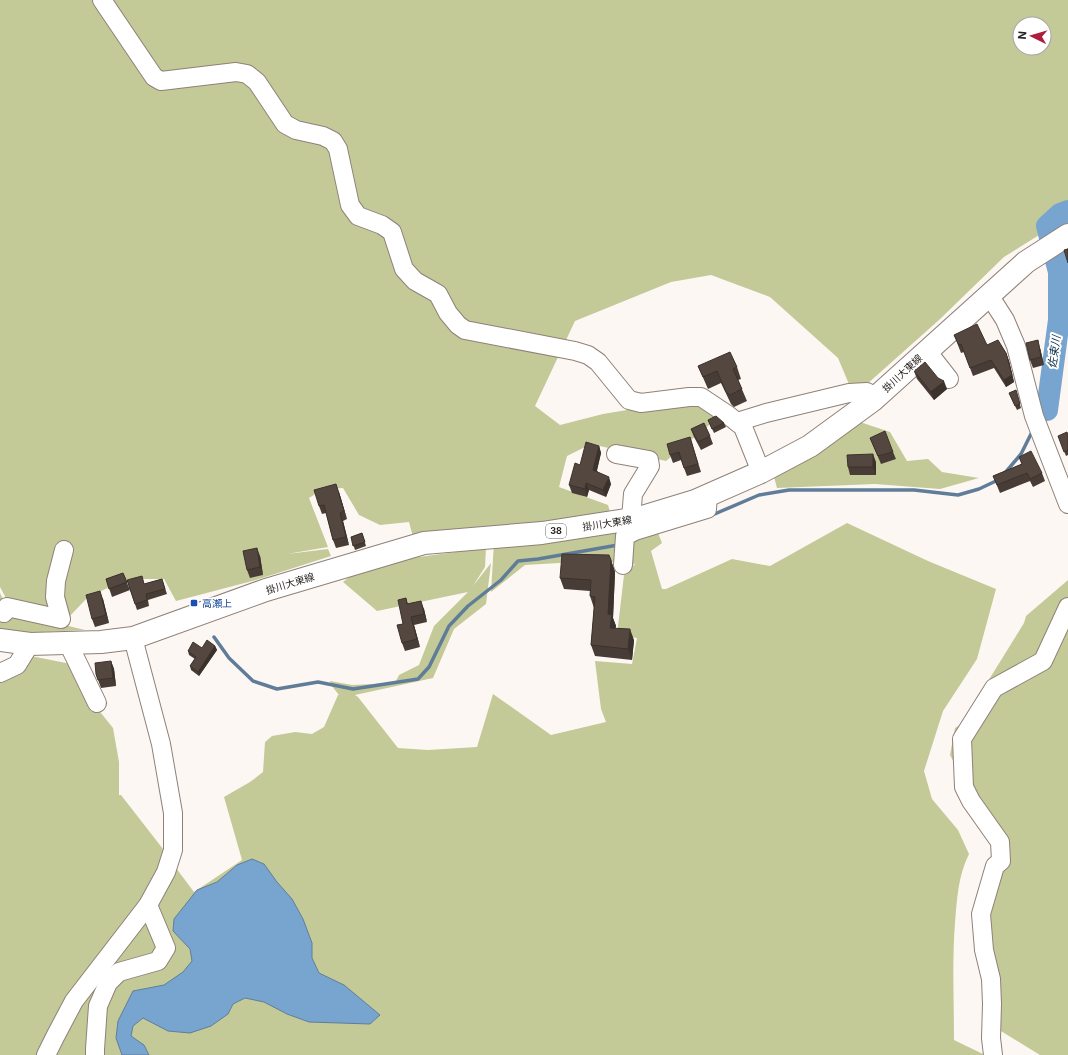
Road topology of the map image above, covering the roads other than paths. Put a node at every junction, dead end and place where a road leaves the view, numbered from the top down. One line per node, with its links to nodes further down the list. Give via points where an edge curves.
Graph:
1 (102, 0): 7 (street, via 154,77 161,81 236,72 247,74 258,82 285,124 333,141 338,149 350,205 358,216 382,225 392,232 404,269 415,281 438,294 448,313 465,330 588,355 598,362 629,400 641,403 701,397)
2 (1064, 238): 3 (main road, 掛川大東線 / 38, via 1026,262)
3 (989, 295): 4 (main road, 掛川大東線 / 38); 10 (street, via 1005,320 1016,346 1037,423)
4 (927, 351): 5 (street); 6 (main road, 掛川大東線 / 38)
5 (949, 379)
6 (876, 398): 7 (street, via 866,392 849,393); 9 (main road, 掛川大東線 / 38, via 810,446)
7 (737, 422): 9 (street, via 743,427)
8 (616, 454): 11 (street, via 649,460 650,466 633,494)
9 (761, 472): 11 (main road, 掛川大東線 / 38, via 695,500)
10 (1068, 504)
11 (627, 534): 13 (street); 16 (main road, 掛川大東線 / 38, via 542,533 424,543 266,590)
12 (64, 550): 15 (street, via 56,581 56,597 62,619 7,607 4,613)
13 (623, 565)
14 (1068, 607): 25 (street, via 1043,661 994,688 962,739 964,787 1000,842 1001,861 995,866 981,914 984,950 991,979)
15 (0, 612)
16 (133, 638): 18 (main road, 掛川大東線 / 38); 22 (street, via 161,744 173,813 173,850 166,872)
17 (0, 640): 19 (main road, 掛川大東線 / 38)
18 (68, 643): 19 (main road, 掛川大東線 / 38); 21 (street)
19 (30, 644): 20 (street, via 17,665)
20 (0, 673)
21 (97, 703)
22 (148, 905): 23 (street, via 74,1001); 24 (street, via 166,948 158,960 119,972 108,983 98,1006)
23 (46, 1055)
24 (95, 1055)
25 (993, 1055)

